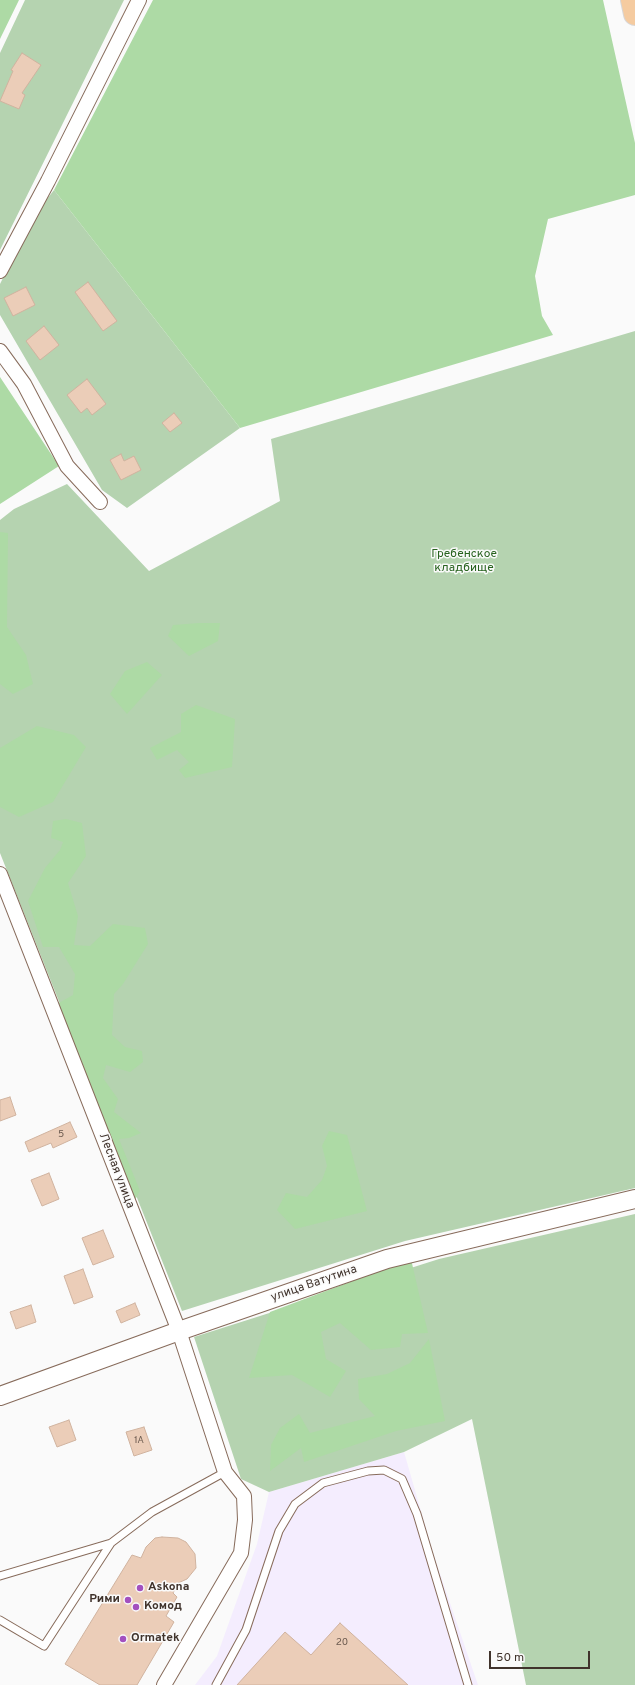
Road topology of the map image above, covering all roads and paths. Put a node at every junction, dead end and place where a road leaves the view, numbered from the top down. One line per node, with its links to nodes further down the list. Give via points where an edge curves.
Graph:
1 (139, 0): 4 (street)
2 (632, 0): 3 (main road)
3 (635, 14)
4 (0, 271)
5 (0, 351): 6 (street, via 24,384 67,466)
6 (100, 502)
7 (0, 874): 9 (street, Лесная улица)
8 (635, 1199): 9 (street, улица Ватутина, via 387,1258)
9 (179, 1331): 10 (street, улица Ватутина); 11 (street, Лесная улица)
10 (0, 1396)
11 (225, 1472): 12 (lane, via 152,1512); 15 (street, via 244,1496 245,1520 241,1554)
12 (111, 1543): 13 (lane); 14 (lane, via 44,1646)
13 (0, 1576)
14 (0, 1620)
15 (164, 1685)
16 (216, 1685): 17 (lane, via 246,1630 279,1531 295,1504 323,1483 368,1471 384,1470 402,1479 417,1514)
17 (468, 1685)

